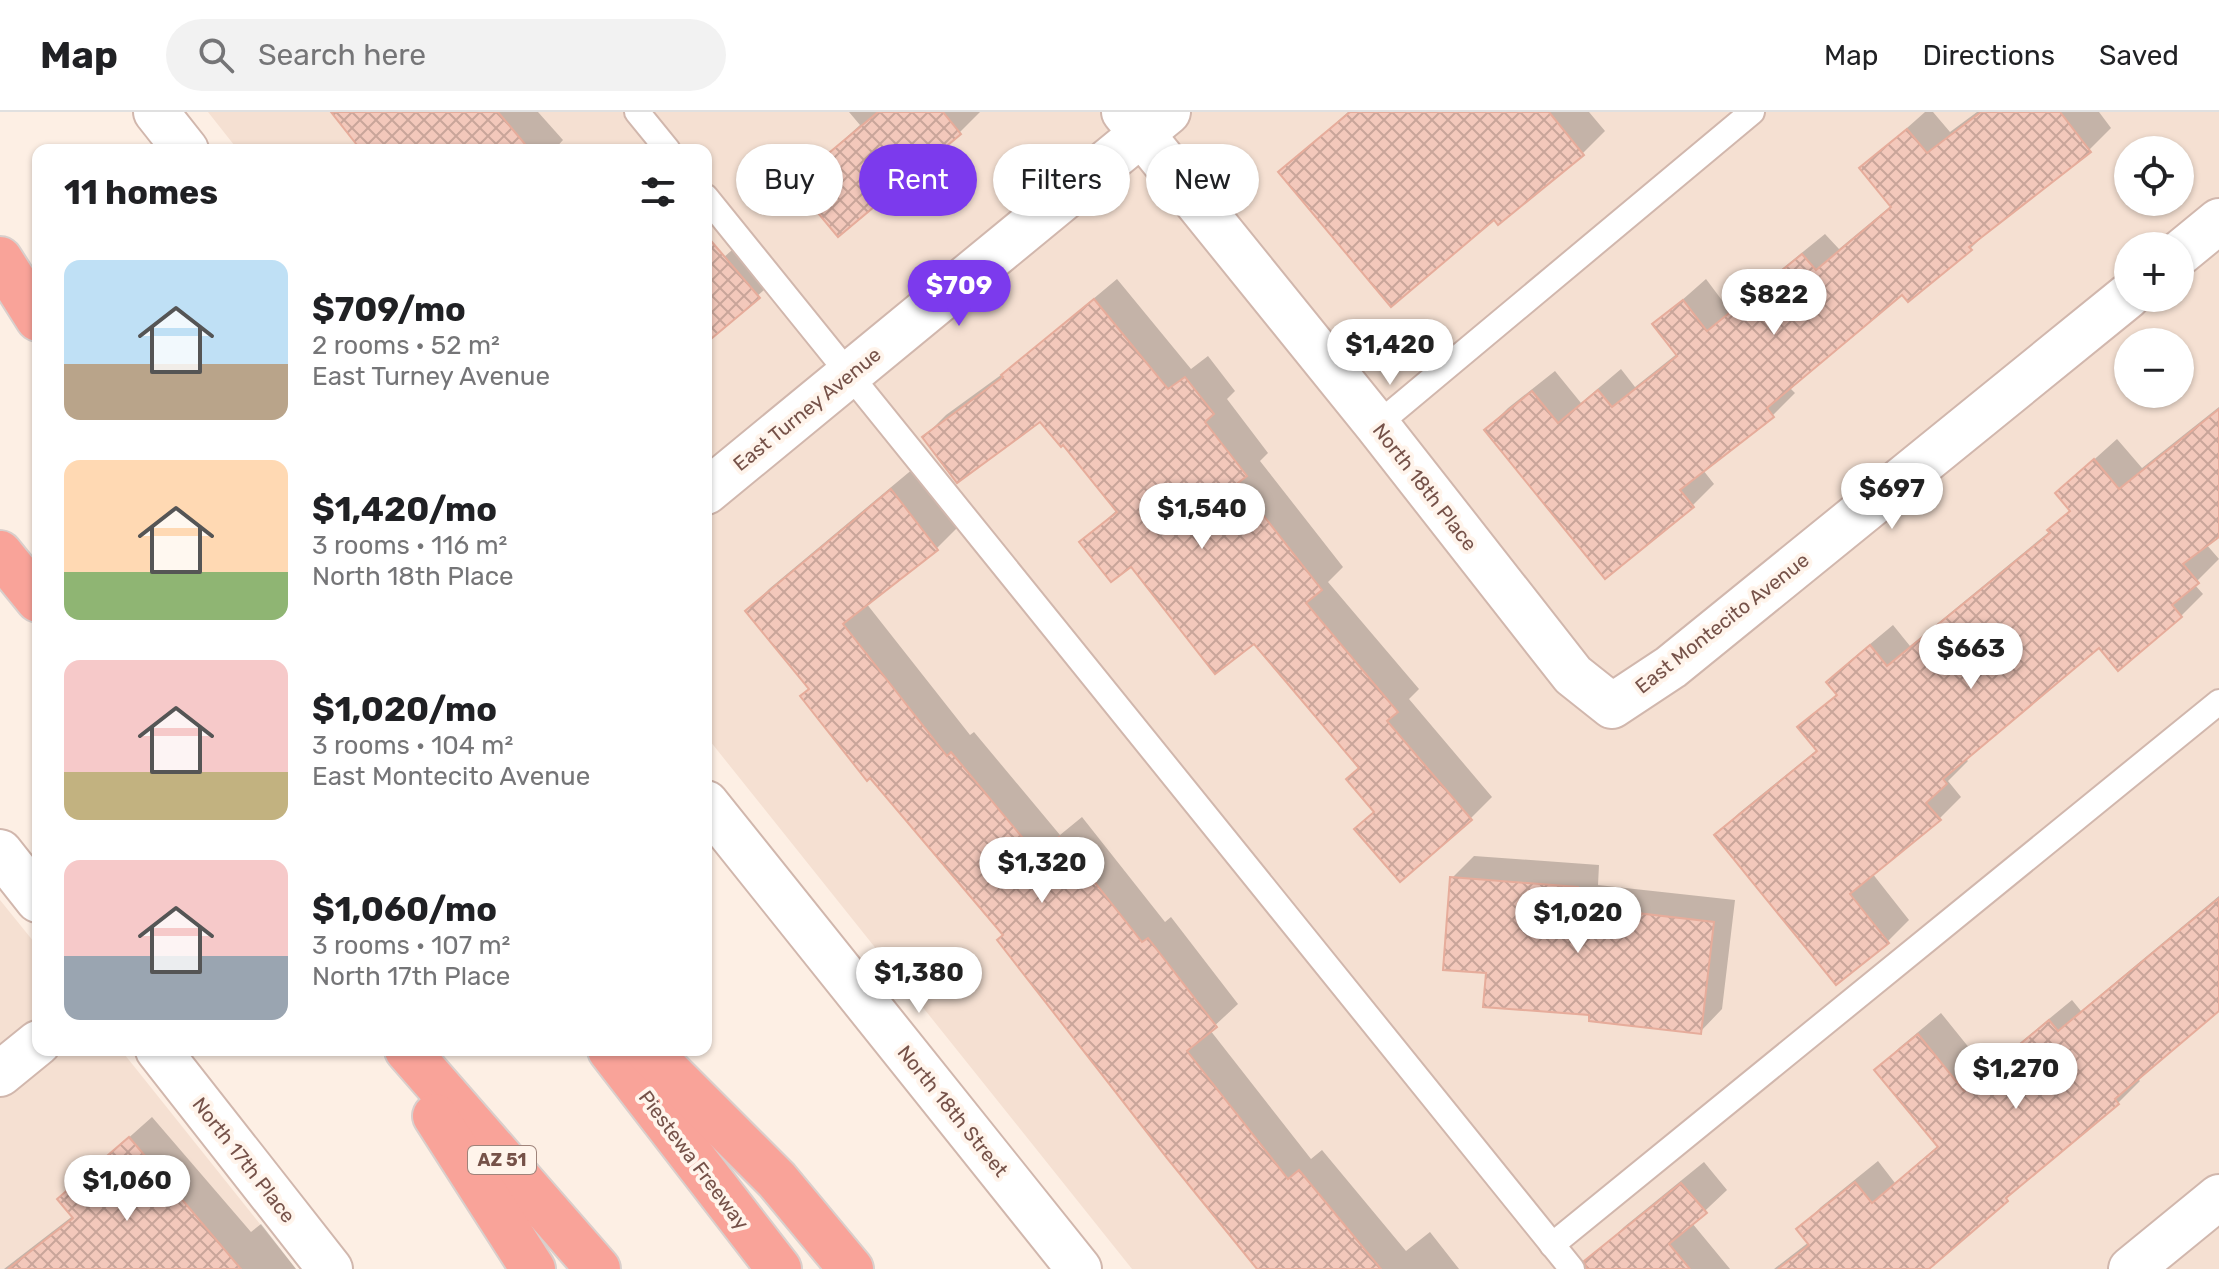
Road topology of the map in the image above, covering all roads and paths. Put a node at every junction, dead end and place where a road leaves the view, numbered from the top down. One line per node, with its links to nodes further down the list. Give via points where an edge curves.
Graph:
1 (156, 112): 5 (street)
2 (637, 112): 6 (lane)
3 (1752, 112): 14 (lane)
4 (1145, 119): 13 (street, East Turney Avenue); 14 (street, North 18th Place)
5 (181, 144)
6 (663, 144)
7 (712, 204): 13 (lane)
8 (0, 259): 11 (highway)
9 (0, 281): 12 (highway)
10 (2114, 307): 19 (street, East Montecito Avenue, via 1671,667)
11 (32, 310)
12 (32, 321)
13 (849, 374): 15 (street, East Turney Avenue); 31 (lane)
14 (1377, 425): 19 (street, North 18th Place, via 1573,675)
15 (712, 487)
16 (0, 553): 17 (highway)
17 (32, 593)
18 (2219, 702): 31 (lane)
19 (1612, 706)
20 (712, 810): 37 (street, North 18th Street)
21 (0, 852): 22 (street)
22 (32, 892)
23 (32, 1048): 29 (street)
24 (163, 1056): 32 (street, North 17th Place)
25 (396, 1056): 33 (highway)
26 (412, 1056): 34 (highway, AZ 51)
27 (615, 1056): 35 (highway, Piestewa Freeway)
28 (653, 1056): 36 (highway, via 777,1180)
29 (0, 1074)
30 (2219, 1197): 39 (street)
31 (1552, 1245): 38 (lane)
32 (330, 1269)
33 (533, 1269)
34 (598, 1269)
35 (779, 1269)
36 (851, 1269)
37 (1079, 1269)
38 (1572, 1269)
39 (2131, 1269)

